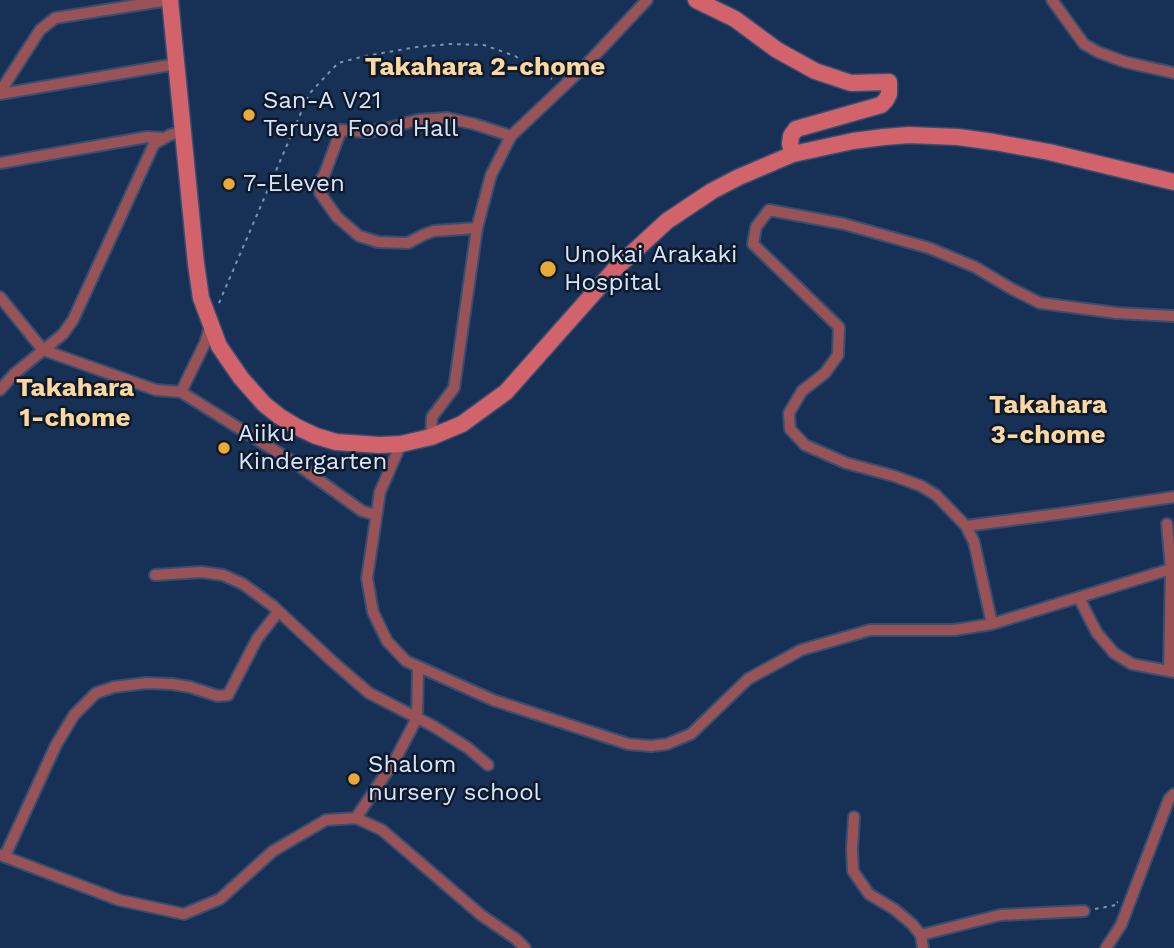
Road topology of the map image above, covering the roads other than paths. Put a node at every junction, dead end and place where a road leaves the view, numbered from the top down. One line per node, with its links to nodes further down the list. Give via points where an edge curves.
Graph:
1 (169, 0): 5 (main road); 7 (street, via 55,18 40,30)
2 (647, 0): 9 (street)
3 (696, 0): 11 (main road, via 815,71 851,83 889,82 889,94 881,105 796,129 790,144)
4 (1052, 0): 6 (street, via 1084,44 1125,62)
5 (176, 64): 7 (street); 8 (main road)
6 (1174, 73)
7 (1, 88)
8 (183, 131): 10 (street); 17 (main road, via 196,264)
9 (511, 136): 14 (street, via 491,175); 14 (street, via 447,118 366,132 341,130 320,182 320,194 337,217 359,236 378,242 408,243 434,232)
10 (165, 138): 12 (street, via 147,137); 18 (street, via 154,144 73,320)
11 (793, 154): 13 (main road, via 884,137 958,137 1049,152); 23 (main road, via 712,191 667,221 616,268 506,392 462,424)
12 (0, 163)
13 (1174, 182)
14 (477, 228): 23 (street, via 454,388 432,417)
15 (0, 297): 18 (street)
16 (1174, 316): 28 (street, via 1040,303 929,248 844,223 769,210 756,227 753,244 839,327 838,355 825,373 802,391 789,413 790,429 804,445 921,486)
17 (211, 324): 22 (street); 24 (main road, via 219,346 241,378 279,416 336,442)
18 (43, 351): 20 (street); 22 (street, via 156,390)
19 (0, 373): 20 (street)
20 (14, 374): 21 (street)
21 (0, 390)
22 (181, 392): 26 (street, via 362,511)
23 (431, 437): 24 (main road)
24 (401, 444): 26 (street, via 380,492)
25 (1174, 497): 28 (street)
26 (376, 515): 34 (street, via 367,578 373,612 387,641)
27 (1167, 524): 29 (street)
28 (966, 526): 33 (street, via 974,542)
29 (1172, 568): 31 (street); 35 (street)
30 (155, 575): 32 (street, via 223,575 243,584)
31 (1079, 598): 33 (street); 35 (street, via 1097,633 1114,653 1132,664)
32 (278, 612): 36 (street, via 369,693); 41 (street, via 257,639 228,695 146,682 96,693 74,715 56,745)
33 (992, 624): 34 (street, via 954,630 870,630 801,650 748,679 691,734 650,746 628,744 493,700)
34 (418, 668): 36 (street)
35 (1171, 671)
36 (417, 718): 37 (street); 40 (street)
37 (488, 765)
38 (1174, 794): 46 (street, via 1121,925)
39 (855, 817): 43 (street, via 853,871 869,894 894,909)
40 (356, 818): 41 (street, via 326,820 273,851 220,899 184,914 119,900); 44 (street, via 382,830)
41 (2, 856)
42 (1084, 911): 43 (street, via 1000,915)
43 (921, 935): 45 (street)
44 (525, 948)
45 (923, 948)
46 (1106, 948)

